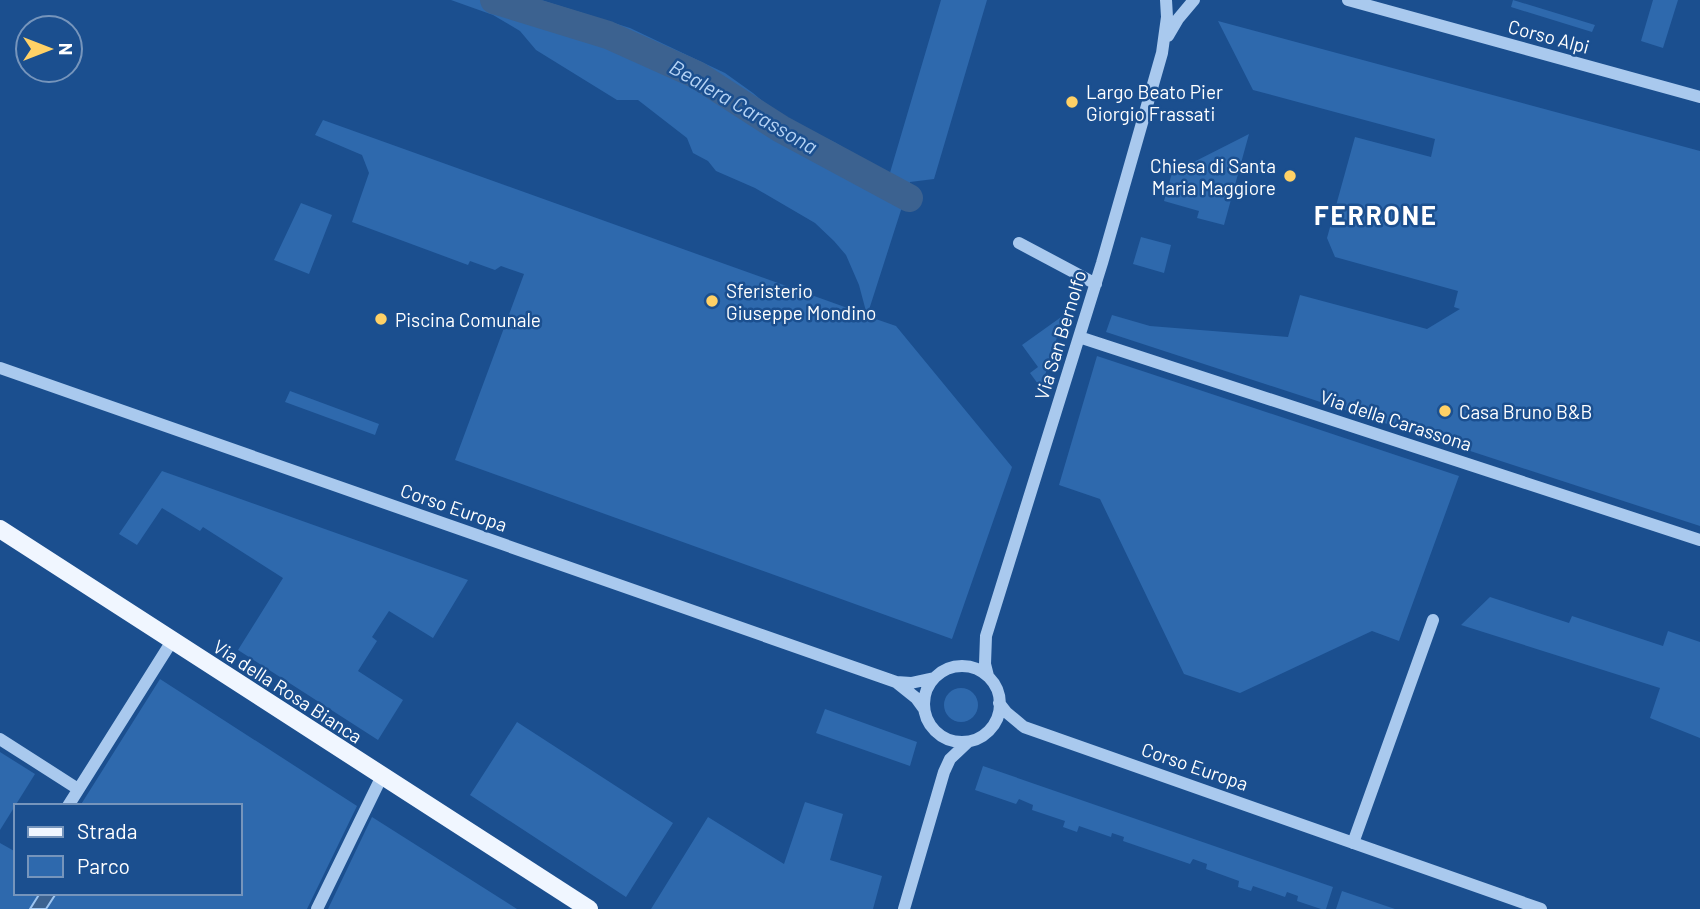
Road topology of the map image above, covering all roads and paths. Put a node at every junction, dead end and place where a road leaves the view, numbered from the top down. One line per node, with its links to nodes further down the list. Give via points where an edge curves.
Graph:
1 (1166, 0): 4 (street, Via San Bernolfo)
2 (1194, 0): 4 (street, Via San Bernolfo)
3 (1348, 0): 5 (street, Corso Alpi)
4 (1165, 43): 7 (street, Via San Bernolfo)
5 (1699, 93)
6 (1019, 243): 7 (street)
7 (1096, 284): 8 (street, Via San Bernolfo)
8 (1079, 337): 11 (street, Via della Carassona); 13 (street, Via San Bernolfo)
9 (0, 368): 18 (street, Corso Europa)
10 (0, 529): 14 (main road, Via della Rosa Bianca)
11 (1700, 540)
12 (1433, 620): 30 (street)
13 (986, 636): 15 (street, Via San Bernolfo); 16 (street, Via San Bernolfo)
14 (172, 641): 27 (main road, Via della Rosa Bianca); 28 (street)
15 (958, 666): 16 (street); 17 (street, Corso Europa)
16 (988, 676): 19 (street, Corso Europa)
17 (934, 678): 18 (street, Corso Europa); 20 (street)
18 (896, 682): 20 (street, Corso Europa)
19 (999, 703): 21 (street, Corso Europa); 22 (street, via 996,722)
20 (924, 709): 23 (street, Corso Europa)
21 (1024, 727): 22 (street, Corso Europa); 30 (street, Corso Europa)
22 (989, 731): 25 (street, Corso Europa)
23 (938, 733): 25 (street); 26 (street)
24 (0, 739): 28 (street)
25 (968, 742): 26 (street)
26 (944, 772): 33 (street)
27 (382, 776): 31 (street); 32 (main road, Via della Rosa Bianca)
28 (78, 789): 29 (street)
29 (69, 804)
30 (1353, 843): 34 (street, Corso Europa)
31 (317, 909)
32 (589, 909)
33 (904, 909)
34 (1541, 909)

